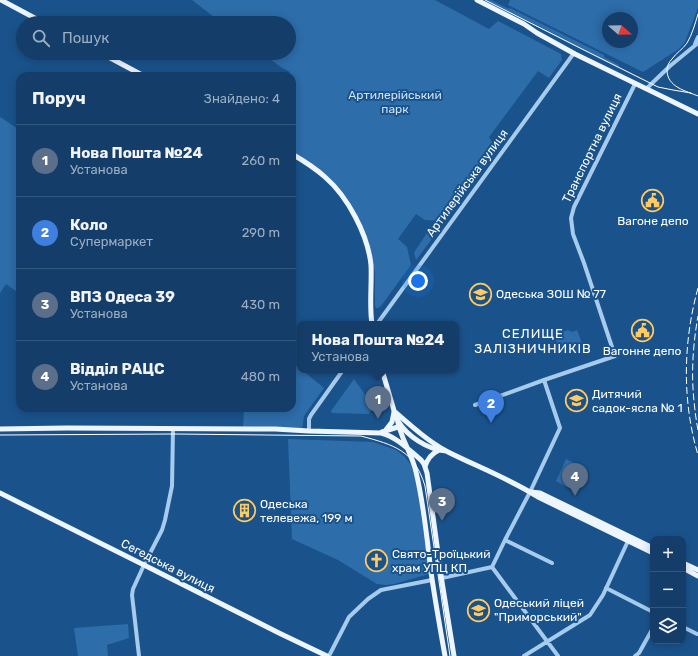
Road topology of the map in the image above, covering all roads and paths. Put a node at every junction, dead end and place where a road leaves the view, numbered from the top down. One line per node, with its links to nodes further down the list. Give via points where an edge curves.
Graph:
1 (1, 0): 3 (main road)
2 (477, 0): 6 (main road)
3 (31, 16)
4 (698, 37): 5 (street)
5 (697, 44): 10 (street)
6 (574, 54): 9 (main road); 14 (street, Артилерійська вулиця)
7 (114, 60): 8 (main road)
8 (137, 72)
9 (635, 84): 10 (main road); 17 (street, Транспортна вулиця, via 574,207 571,222 615,356)
10 (646, 89): 11 (main road)
11 (698, 114)
12 (296, 157): 13 (main road, via 327,178 338,190 360,227 371,266)
13 (372, 321)
14 (379, 321)
15 (341, 373): 24 (street, via 309,419)
16 (383, 373): 19 (main road)
17 (544, 380): 18 (street); 31 (street, via 560,428)
18 (475, 405)
19 (394, 411): 20 (main road); 21 (main road); 25 (main road, via 392,422)
20 (400, 426): 21 (main road); 25 (main road); 26 (main road); 27 (main road, via 412,437)
21 (414, 428): 28 (main road)
22 (0, 429): 23 (main road)
23 (173, 429): 24 (main road); 39 (street, via 172,486 165,520)
24 (309, 431): 25 (main road)
25 (382, 432): 26 (main road)
26 (407, 448): 29 (main road); 30 (main road)
27 (439, 450): 28 (main road); 29 (main road, via 431,455)
28 (447, 451): 31 (main road)
29 (425, 467): 30 (main road, via 420,466); 44 (main road)
30 (416, 472): 45 (main road)
31 (530, 492): 33 (street); 34 (main road); 35 (main road, via 540,493)
32 (0, 493): 39 (main road, Сегедська вулиця)
33 (504, 540): 37 (street); 40 (street)
34 (628, 541): 36 (main road); 46 (street)
35 (650, 547)
36 (650, 552)
37 (552, 563)
38 (686, 564): 42 (main road)
39 (144, 565): 52 (street, via 132,595); 53 (main road, Сегедська вулиця)
40 (492, 567): 44 (street); 51 (street)
41 (686, 570): 43 (main road)
42 (698, 570)
43 (698, 576)
44 (442, 578): 55 (main road)
45 (432, 580): 53 (street, via 381,590 368,598 349,617); 54 (main road)
46 (606, 588): 47 (street); 51 (street, via 590,615)
47 (650, 610)
48 (686, 628): 50 (street)
49 (650, 633): 58 (street)
50 (697, 634)
51 (547, 641): 56 (street); 57 (street)
52 (139, 656)
53 (328, 656)
54 (445, 656)
55 (454, 656)
56 (524, 656)
57 (558, 656)
58 (635, 656)

